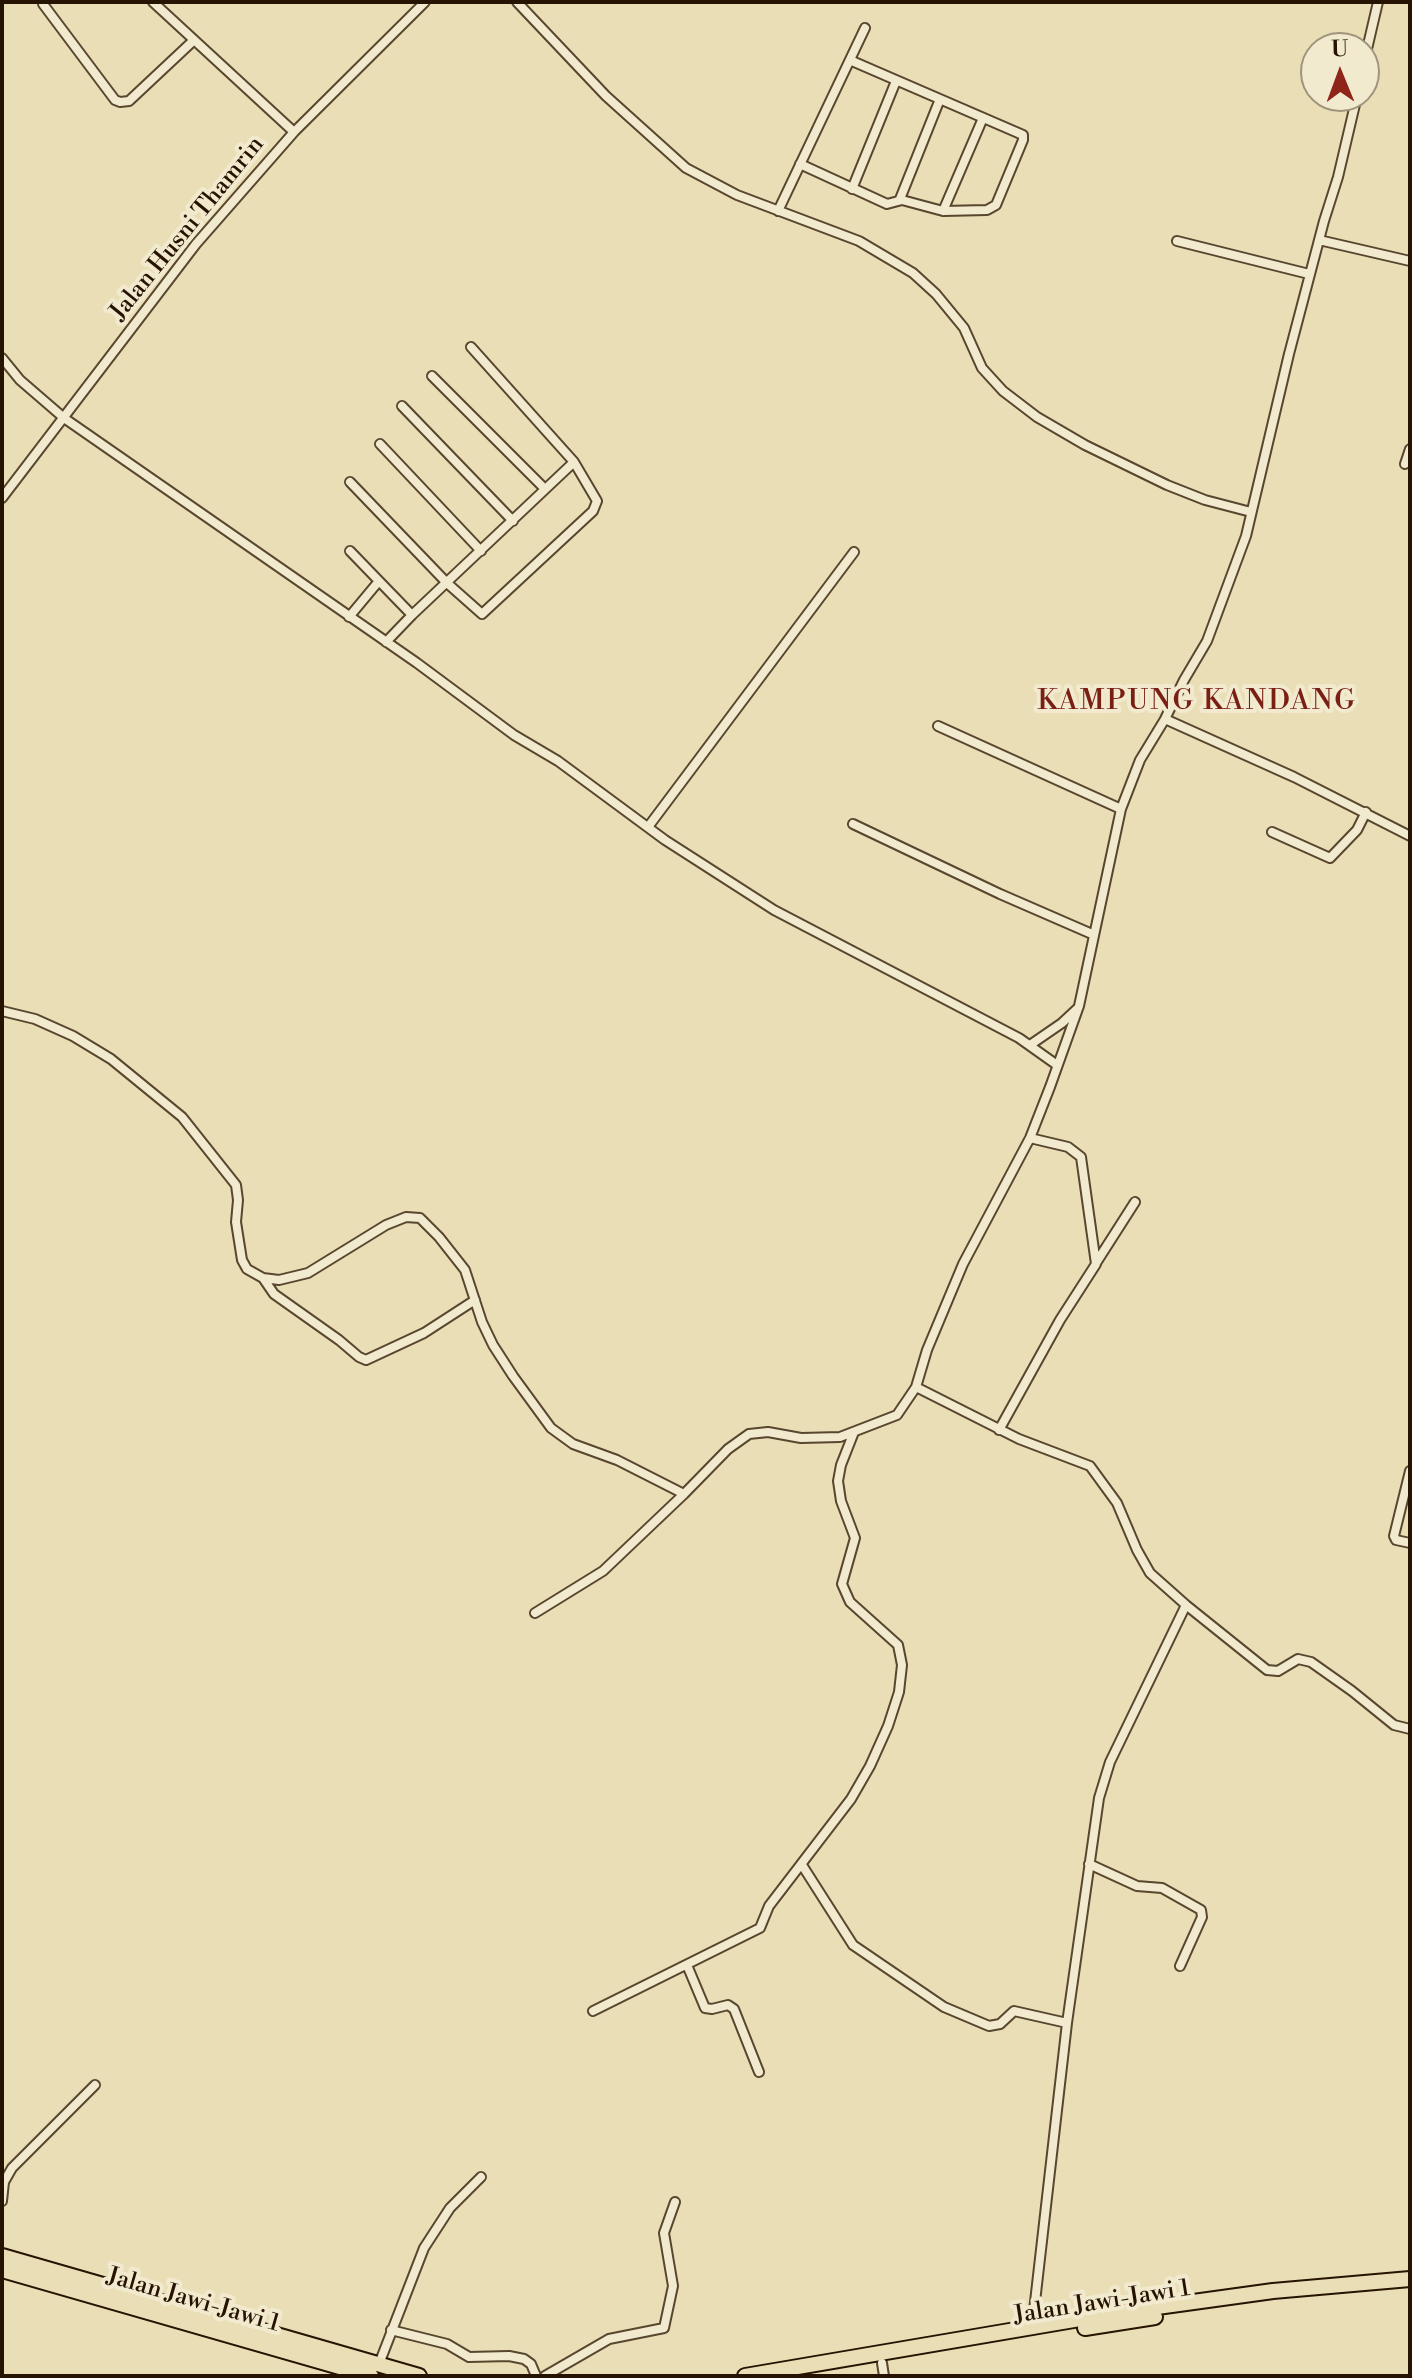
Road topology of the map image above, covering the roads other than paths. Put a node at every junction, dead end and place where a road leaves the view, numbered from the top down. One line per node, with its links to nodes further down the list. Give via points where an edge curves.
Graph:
1 (153, 2): 8 (street)
2 (425, 2): 14 (street, Jalan Husni Thamrin)
3 (517, 2): 18 (street, via 606,96 686,168)
4 (1378, 2): 7 (street)
5 (43, 4): 8 (street, via 120,102 129,101)
6 (865, 28): 9 (street)
7 (1371, 32)
8 (193, 41): 14 (street)
9 (852, 61): 10 (street); 15 (street)
10 (896, 81): 11 (street); 16 (street)
11 (940, 99): 13 (street); 17 (street)
12 (1353, 112): 20 (street)
13 (983, 118): 19 (street); 19 (street, via 1023,137 996,205)
14 (294, 132): 28 (street, Jalan Husni Thamrin, via 196,244)
15 (800, 164): 16 (street); 18 (street)
16 (852, 189): 17 (street, via 887,204)
17 (900, 199): 19 (street)
18 (778, 211): 36 (street, via 859,241 913,273 964,328 982,368 1037,417 1167,485)
19 (943, 211)
20 (1319, 240): 22 (street); 23 (street)
21 (1177, 241): 23 (street)
22 (1410, 261)
23 (1309, 274): 36 (street)
24 (471, 347): 31 (street)
25 (2, 358): 28 (street)
26 (432, 376): 34 (street)
27 (402, 406): 37 (street)
28 (64, 418): 35 (street, Jalan Husni Thamrin); 44 (street)
29 (380, 444): 39 (street)
30 (1410, 449): 32 (street)
31 (574, 462): 34 (street); 42 (street, via 597,501 593,511 483,613)
32 (1405, 464)
33 (350, 482): 42 (street)
34 (545, 489): 37 (street)
35 (2, 498)
36 (1251, 512): 46 (street, via 1207,641)
37 (513, 521): 39 (street)
38 (350, 551): 41 (street)
39 (481, 551): 42 (street)
40 (854, 552): 51 (street)
41 (379, 581): 43 (street); 44 (street)
42 (447, 583): 43 (street)
43 (412, 615): 45 (street)
44 (349, 617): 45 (street)
45 (386, 642): 51 (street)
46 (1165, 719): 48 (street, via 1140,760); 49 (street)
47 (938, 726): 48 (street)
48 (1121, 809): 54 (street)
49 (1366, 812): 52 (street, via 1357,830 1330,858); 53 (street)
50 (853, 824): 54 (street)
51 (648, 827): 57 (street, via 774,910)
52 (1272, 832)
53 (1410, 836)
54 (1092, 934): 55 (street)
55 (1079, 1006): 57 (street); 58 (street)
56 (2, 1011): 62 (street, via 73,1036 111,1059 182,1117 236,1185 242,1260)
57 (1030, 1045): 58 (street)
58 (1057, 1065): 59 (street)
59 (1030, 1138): 61 (street, via 1068,1147 1081,1157); 64 (street, via 963,1264)
60 (1135, 1202): 61 (street)
61 (1096, 1264): 65 (street)
62 (263, 1278): 63 (street, via 274,1294 366,1360 424,1333); 63 (street, via 308,1273 386,1225 420,1218 465,1270)
63 (475, 1300): 68 (street, via 493,1345 551,1428 573,1444)
64 (916, 1387): 65 (street); 66 (street, via 897,1415)
65 (999, 1430): 70 (street, via 1090,1466 1117,1503 1150,1573)
66 (854, 1432): 68 (street, via 801,1438 749,1434); 74 (street, via 838,1481 855,1538 842,1584 850,1602 898,1645 902,1665 899,1692 870,1766)
67 (1410, 1471): 69 (street, via 1394,1536)
68 (684, 1494): 71 (street, via 603,1571)
69 (1410, 1543)
70 (1186, 1605): 72 (street, via 1267,1670 1278,1671 1298,1659 1311,1662 1384,1719); 73 (street, via 1110,1762)
71 (535, 1613)
72 (1410, 1729)
73 (1089, 1864): 76 (street, via 1137,1886 1162,1888 1201,1910); 78 (street)
74 (807, 1871): 75 (street, via 769,1906 760,1928); 78 (street, via 853,1945 944,2007 989,2026 1014,2011)
75 (687, 1965): 77 (street); 79 (street, via 705,2008 734,2009)
76 (1180, 1966)
77 (593, 2011)
78 (1067, 2023): 90 (street)
79 (759, 2072)
80 (95, 2085): 82 (street, via 12,2168)
81 (481, 2177): 91 (street, via 440,2220)
82 (2, 2201)
83 (675, 2202): 97 (street, via 664,2233 673,2286 664,2328 609,2339)
84 (2, 2256): 88 (highway)
85 (2, 2270): 88 (highway, Jalan Jawi-Jawi 1)
86 (1410, 2279): 89 (highway, via 1273,2291)
87 (1410, 2289): 89 (highway, Jalan Jawi-Jawi 1, via 1274,2298)
88 (186, 2315): 93 (highway)
89 (1122, 2317): 90 (highway); 94 (highway, Jalan Jawi-Jawi 1)
90 (1032, 2328): 92 (highway)
91 (391, 2330): 93 (street); 96 (street, via 447,2344 469,2357 524,2359)
92 (841, 2365): 94 (highway, Jalan Jawi-Jawi 1); 98 (highway); 99 (highway, Jalan Jawi-Jawi 1)
93 (375, 2370): 95 (highway)
94 (883, 2370)
95 (419, 2376)
96 (536, 2376)
97 (545, 2376)
98 (745, 2376)
99 (803, 2376)

